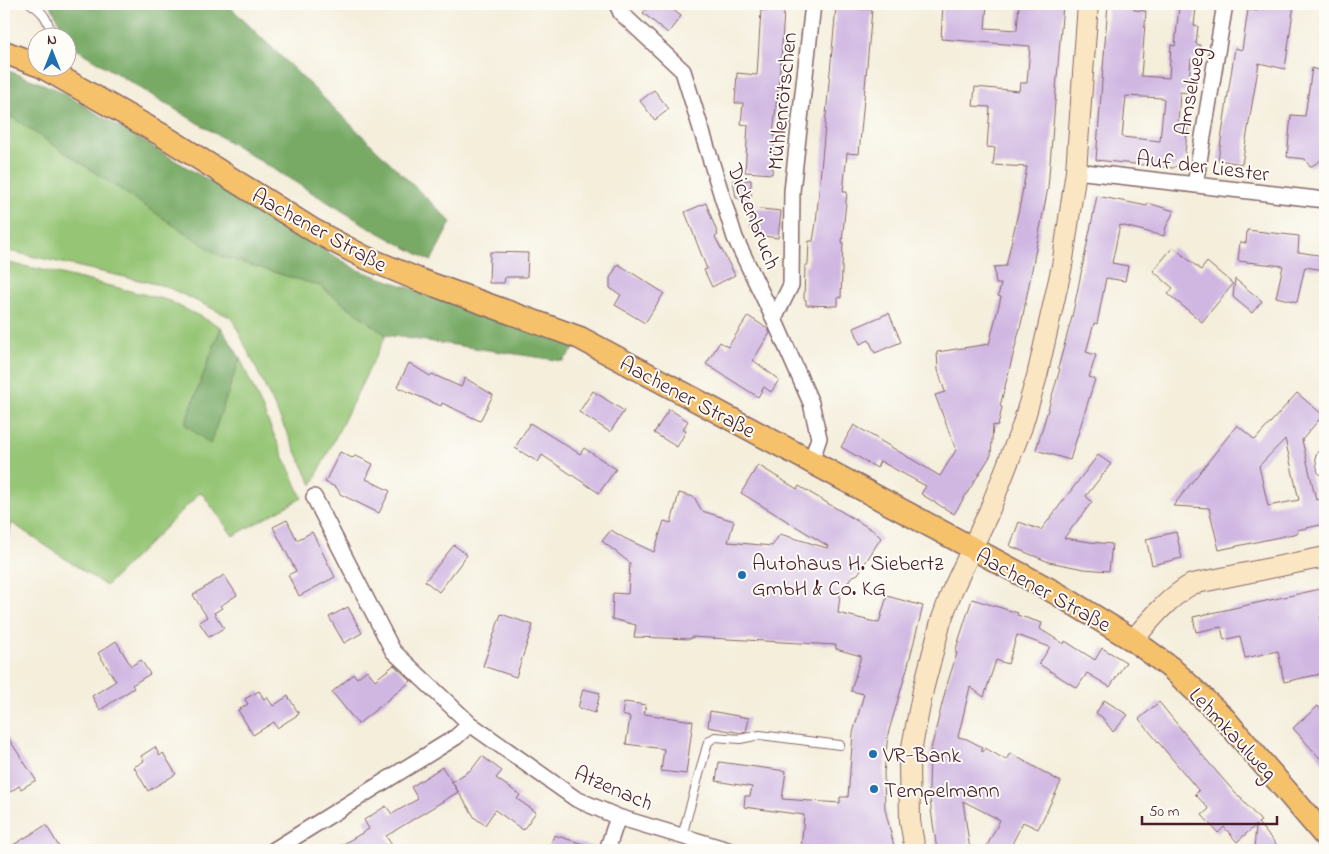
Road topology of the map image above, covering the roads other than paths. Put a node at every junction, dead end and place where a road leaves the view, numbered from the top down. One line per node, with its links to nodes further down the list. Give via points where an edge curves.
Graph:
1 (31, 4): 6 (lane, via 40,10)
2 (617, 4): 13 (street, Dickenbruch, via 621,13 683,71 735,238)
3 (813, 4): 13 (street, Mühlenrötschen, via 792,192 791,285)
4 (1088, 4): 10 (street)
5 (1225, 4): 11 (street, Amselweg)
6 (50, 28)
7 (4, 52): 8 (main road)
8 (28, 61)
9 (62, 78): 15 (main road, Aachener Straße, via 162,135 313,230 364,257 580,338)
10 (1076, 171): 11 (street, Auf der Liester); 18 (street, via 1062,266 1037,376 1007,469)
11 (1195, 185): 12 (street, Auf der Liester)
12 (1325, 200)
13 (774, 319): 15 (street, Dickenbruch, via 810,403 819,438)
14 (1325, 450): 16 (lane, via 1320,457)
15 (811, 462): 18 (main road, Aachener Straße)
16 (1322, 470)
17 (314, 497): 21 (street, Atzenach, via 393,651)
18 (972, 548): 20 (main road, Aachener Straße, via 1056,593); 29 (street, via 941,622 909,762 910,821)
19 (1325, 557): 20 (street, Aachener Straße, via 1192,584 1178,592)
20 (1133, 640): 25 (main road, Lehmkaulweg, via 1171,668 1223,717)
21 (470, 724): 23 (street, Atzenach, via 576,799); 26 (street, via 456,737)
22 (840, 745): 24 (lane, via 760,735 740,739 715,737 708,742)
23 (618, 817): 24 (street, Atzenach); 27 (street)
24 (682, 836): 28 (street, Atzenach)
25 (1325, 836)
26 (274, 850)
27 (607, 850)
28 (724, 850)
29 (915, 850)

